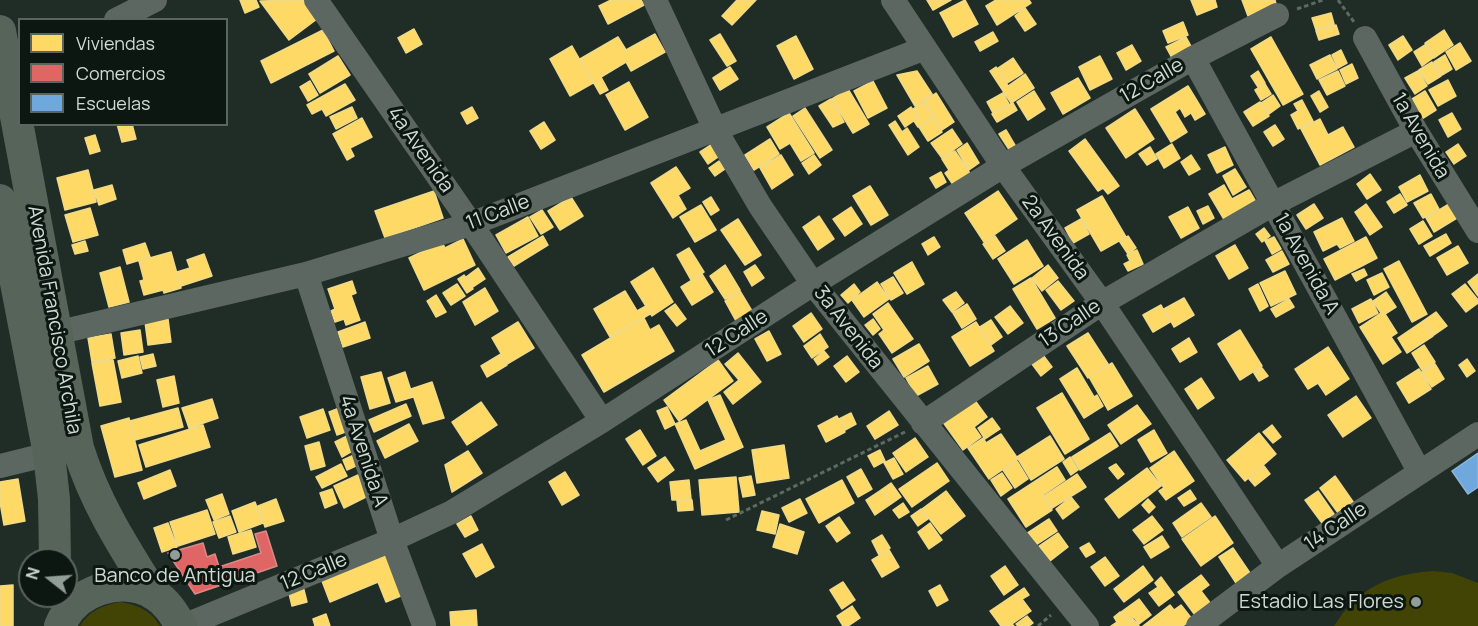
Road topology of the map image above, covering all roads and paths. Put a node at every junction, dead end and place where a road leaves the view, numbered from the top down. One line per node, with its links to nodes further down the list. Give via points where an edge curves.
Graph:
1 (155, 0): 8 (street)
2 (316, 0): 21 (street, 4a Avenida)
3 (655, 0): 16 (street, 3a Avenida)
4 (893, 0): 11 (street, 2a Avenida)
5 (1323, 0): 7 (path)
6 (1338, 0): 10 (path)
7 (1278, 15): 12 (street, 12 Calle)
8 (120, 18)
9 (0, 31): 13 (main road, Avenida Francisco Archila)
10 (1365, 38): 17 (street, 1a Avenida)
11 (925, 48): 16 (street, 11 Calle); 18 (street, 2a Avenida)
12 (1193, 58): 18 (street, 12 Calle); 20 (street, 1a Avenida A)
13 (10, 74): 14 (main road, Avenida Francisco Archila)
14 (18, 118)
15 (19, 126): 26 (main road, Avenida Francisco Archila)
16 (715, 129): 21 (street, 11 Calle); 24 (street, 3a Avenida, via 760,206)
17 (1416, 131): 20 (street, 13 Calle); 22 (street, 1a Avenida)
18 (1003, 166): 24 (street, 12 Calle); 25 (street, 2a Avenida)
19 (0, 200): 30 (main road, Avenida Francisco Archila)
20 (1273, 204): 25 (street, 13 Calle); 32 (street, 1a Avenida A)
21 (471, 224): 23 (street, 11 Calle); 27 (street, 4a Avenida)
22 (1478, 231)
23 (306, 274): 26 (street, 11 Calle); 34 (street, 4a Avenida A)
24 (813, 284): 27 (street, 12 Calle); 28 (street, 3a Avenida)
25 (1102, 303): 28 (street, 13 Calle); 36 (street, 2a Avenida)
26 (57, 333): 37 (main road, Avenida Francisco Archila, via 84,467 106,519)
27 (602, 421): 34 (street, 12 Calle, via 452,512)
28 (923, 423): 33 (path); 42 (street, 3a Avenida)
29 (1478, 434): 32 (street, 14 Calle)
30 (49, 454): 31 (street); 35 (main road, Avenida Francisco Archila)
31 (1, 460)
32 (1419, 471): 36 (street, 14 Calle)
33 (726, 520)
34 (392, 540): 39 (street, 4a Avenida A); 41 (street, 12 Calle)
35 (55, 548)
36 (1278, 566): 43 (street, 14 Calle)
37 (153, 594): 40 (main road, via 129,585 103,587 80,599); 41 (main road, via 165,602)
38 (57, 608): 40 (main road)
39 (424, 625)
40 (59, 626)
41 (182, 626)
42 (1087, 626)
43 (1198, 626)

